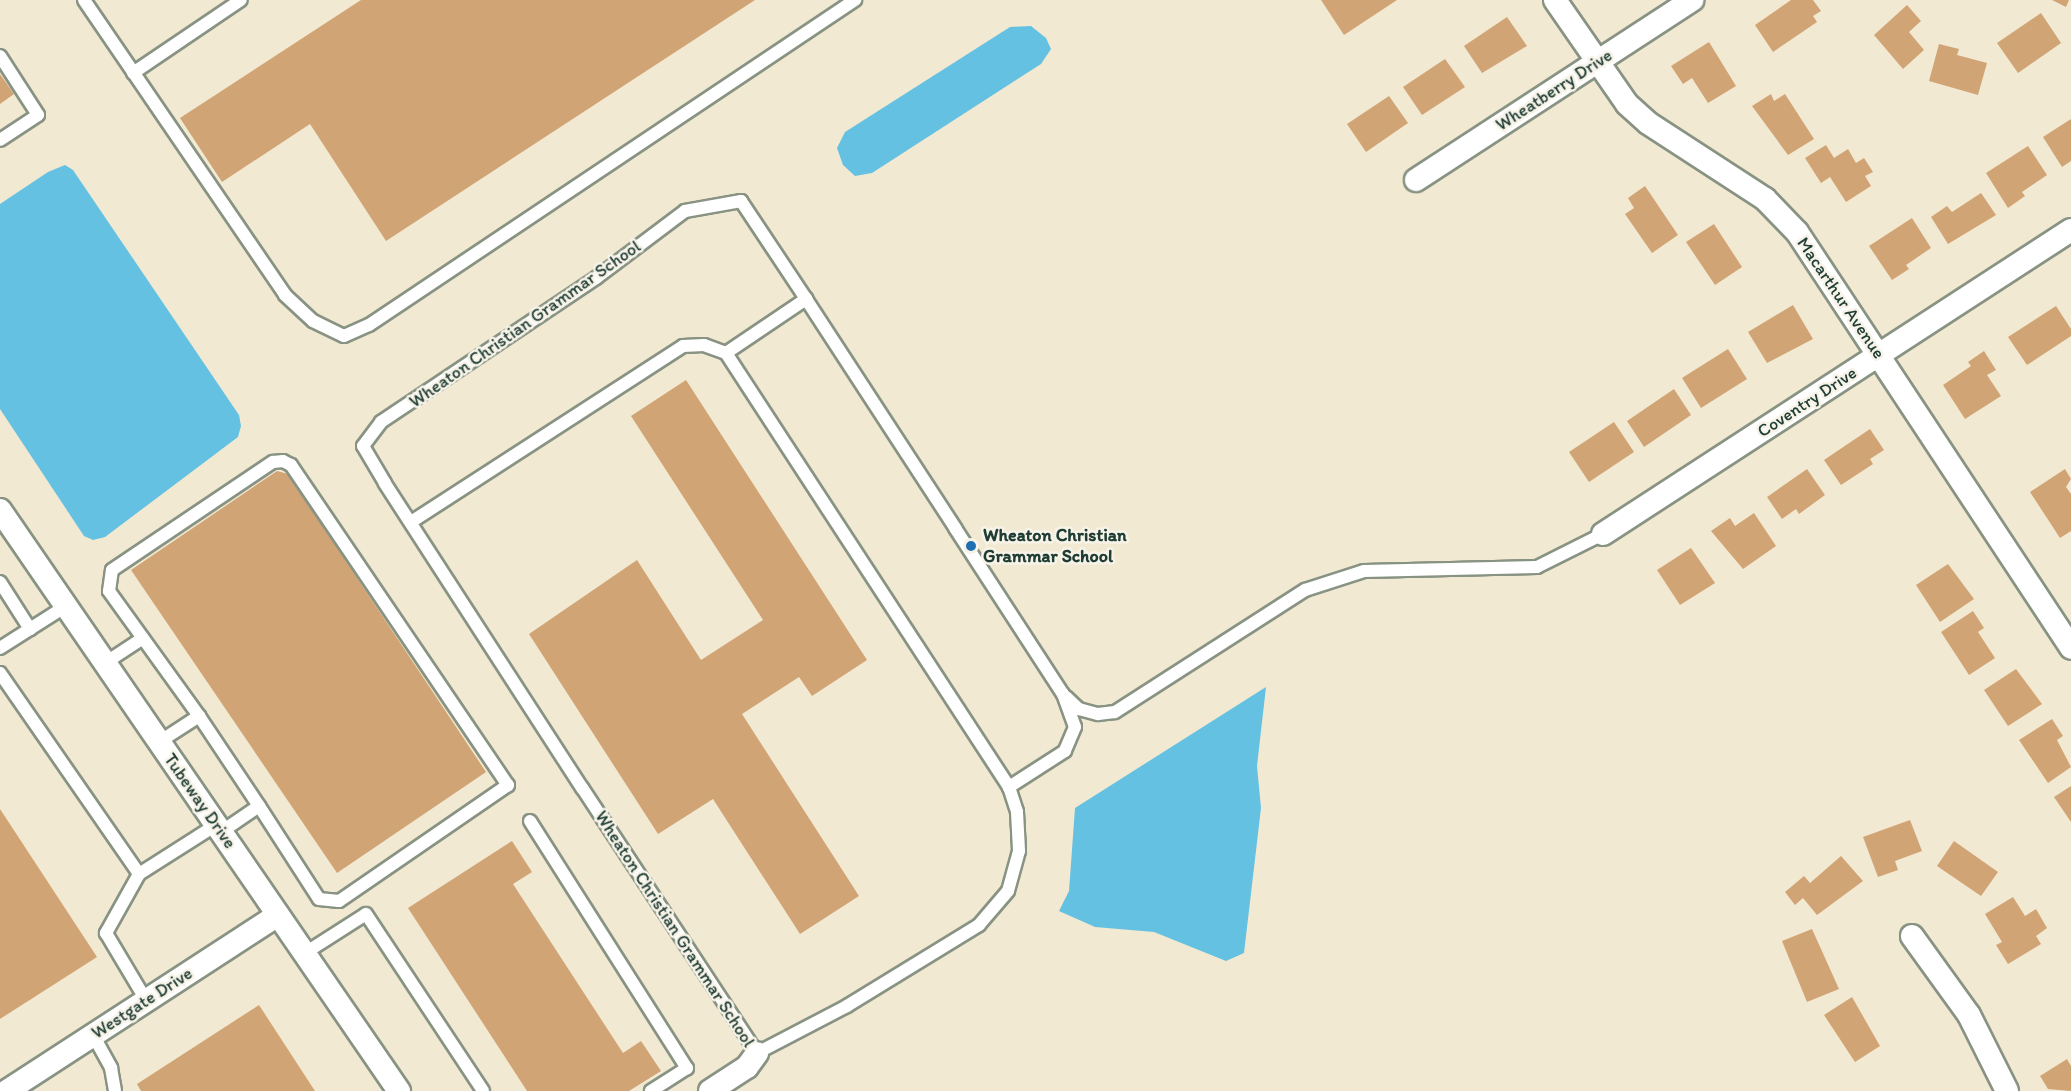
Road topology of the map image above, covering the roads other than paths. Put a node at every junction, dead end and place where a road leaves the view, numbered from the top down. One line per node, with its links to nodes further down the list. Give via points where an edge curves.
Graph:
1 (84, 0): 8 (lane)
2 (241, 0): 8 (lane)
3 (855, 0): 8 (lane, via 369,325 344,336 313,321 285,295)
4 (1555, 0): 7 (street, Macarthur Avenue)
5 (1692, 0): 7 (street, Wheatberry Drive)
6 (0, 56): 9 (lane, via 38,115)
7 (1597, 62): 10 (street, Wheatberry Drive); 14 (street, Macarthur Avenue, via 1627,104 1648,123 1778,211)
8 (133, 73)
9 (0, 140)
10 (1416, 180)
11 (2071, 230): 14 (street, Coventry Drive)
12 (806, 299): 13 (lane); 16 (lane, Wheaton Christian Grammar School, via 741,201 685,211 596,278 381,422 363,446); 26 (lane)
13 (726, 353): 16 (lane, via 704,345 683,346); 29 (lane, Wheaton Christian Grammar School)
14 (1879, 355): 17 (street, Coventry Drive); 23 (street, Macarthur Avenue)
15 (0, 510): 19 (street, Tubeway Drive)
16 (411, 522): 39 (lane, Wheaton Christian Grammar School)
17 (1603, 534): 26 (lane, via 1538,567 1364,571 1305,590 1115,712 1098,714 1079,709)
18 (0, 582): 20 (lane)
19 (66, 606): 20 (lane); 24 (street, Tubeway Drive)
20 (30, 629): 22 (lane)
21 (143, 638): 24 (lane); 27 (lane); 30 (lane, via 109,591 112,570 273,462 283,461 291,465 508,785 339,901 319,899)
22 (0, 648)
23 (2071, 648)
24 (105, 663): 28 (street, Tubeway Drive)
25 (0, 673): 33 (lane)
26 (1063, 694): 29 (lane, via 1075,727 1065,752)
27 (199, 716): 28 (lane); 30 (lane)
28 (159, 742): 32 (street, Tubeway Drive)
29 (1009, 787): 39 (lane, Wheaton Christian Grammar School, via 1017,812 1019,851 1008,891 979,925 848,1006)
30 (259, 806): 32 (lane)
31 (530, 821): 44 (lane, via 687,1068)
32 (219, 828): 33 (lane); 34 (street, Tubeway Drive)
33 (139, 874): 37 (lane, via 106,933)
34 (278, 915): 36 (street, Tubeway Drive); 37 (street, Westgate Drive)
35 (1912, 936): 46 (street, via 1969,1015)
36 (304, 953): 42 (street, Tubeway Drive); 43 (lane, via 366,914)
37 (146, 1000): 38 (street, Westgate Drive)
38 (93, 1035): 40 (street, Westgate Drive); 41 (lane, via 111,1068)
39 (757, 1053): 45 (street, via 747,1067)
40 (18, 1088)
41 (115, 1091)
42 (399, 1091)
43 (483, 1091)
44 (651, 1091)
45 (710, 1091)
46 (2007, 1091)

